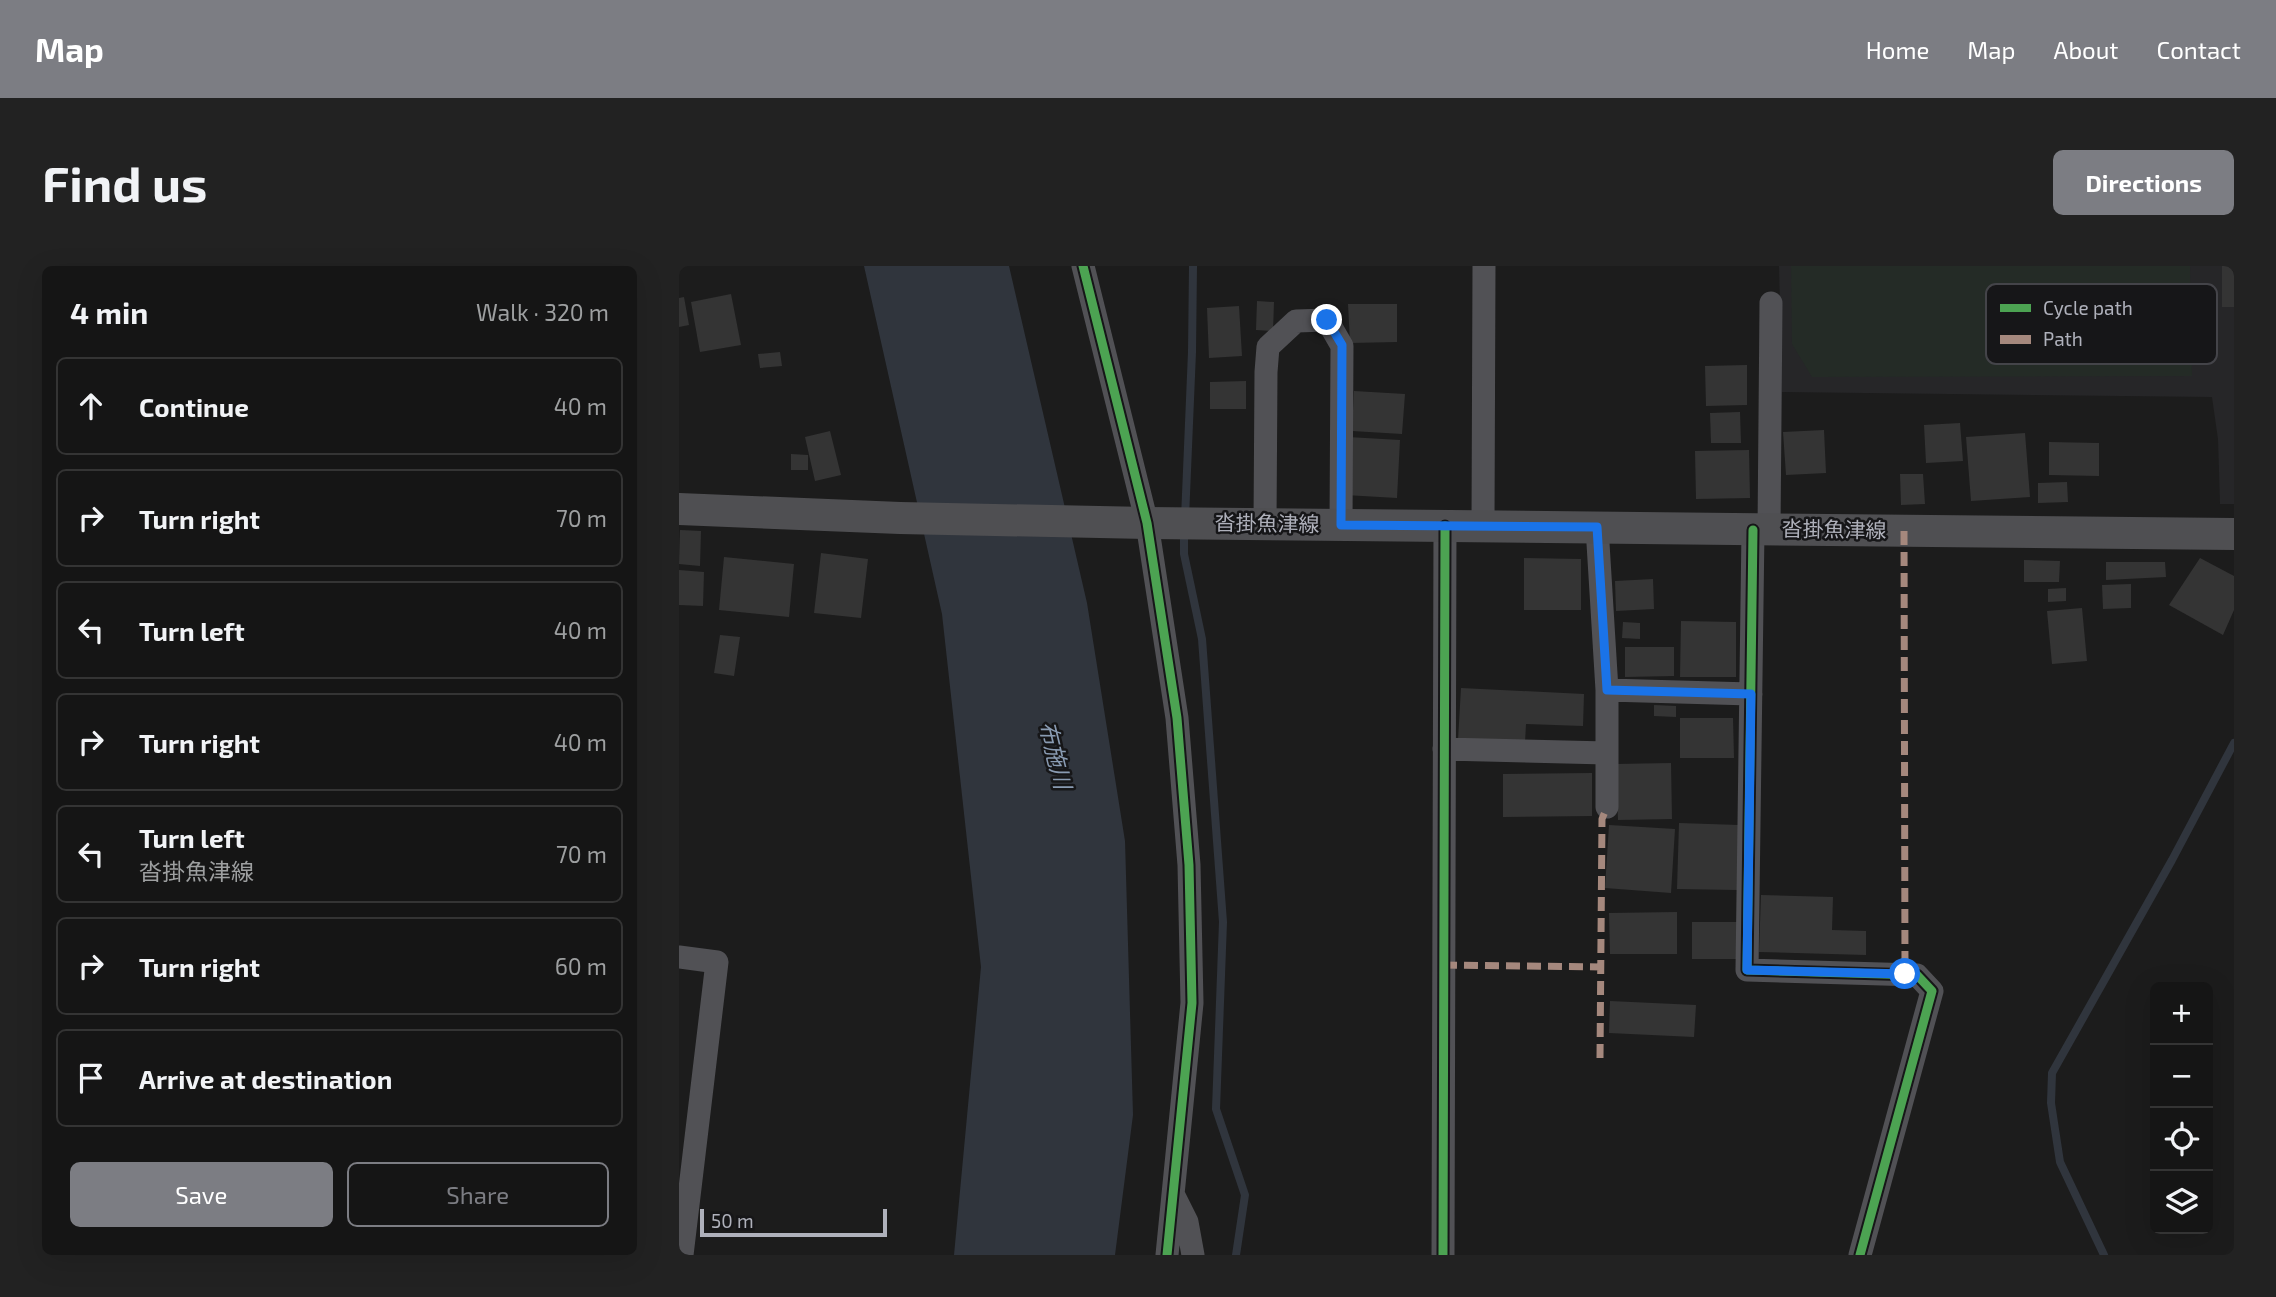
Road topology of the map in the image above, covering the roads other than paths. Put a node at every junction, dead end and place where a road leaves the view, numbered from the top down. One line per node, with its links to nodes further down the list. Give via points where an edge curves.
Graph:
1 (1083, 266): 5 (street)
2 (1484, 266): 8 (street)
3 (1771, 303): 11 (street)
4 (679, 509): 5 (main road, 沓掛魚津線)
5 (1147, 523): 6 (main road, 沓掛魚津線); 19 (street, via 1177,718 1189,865 1192,1003)
6 (1265, 524): 7 (main road, 沓掛魚津線); 7 (street, via 1268,347 1296,321 1327,320 1342,345)
7 (1341, 525): 9 (main road, 沓掛魚津線)
8 (1483, 525): 9 (main road, 沓掛魚津線); 10 (main road, 沓掛魚津線)
9 (1445, 526): 15 (street)
10 (1597, 527): 11 (main road, 沓掛魚津線); 13 (street)
11 (1761, 530): 12 (main road, 沓掛魚津線); 14 (street)
12 (2234, 534)
13 (1607, 690): 14 (street); 16 (street)
14 (1751, 694): 24 (street, via 1747,970 1917,975 1932,991)
15 (1444, 749): 16 (street); 23 (street)
16 (1607, 753): 17 (street)
17 (1607, 807)
18 (679, 957): 20 (street, via 717,962)
19 (1173, 1195): 21 (street); 22 (street, via 1187,1222)
20 (683, 1255)
21 (1167, 1255)
22 (1193, 1255)
23 (1443, 1255)
24 (1860, 1255)

